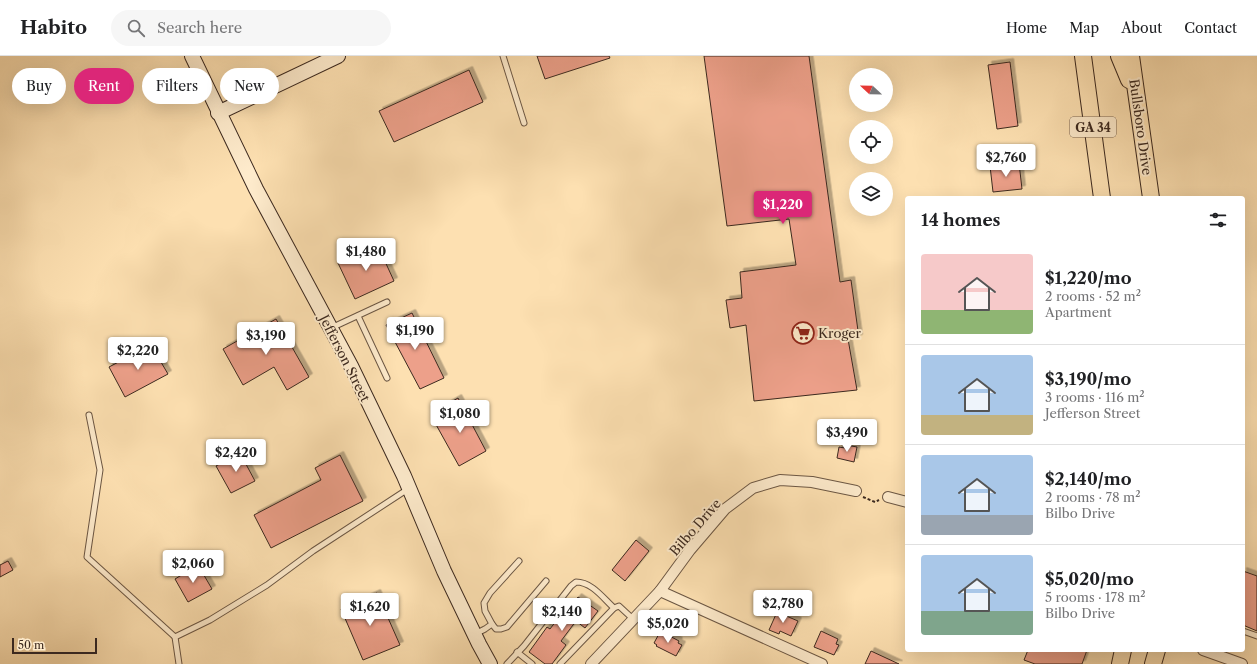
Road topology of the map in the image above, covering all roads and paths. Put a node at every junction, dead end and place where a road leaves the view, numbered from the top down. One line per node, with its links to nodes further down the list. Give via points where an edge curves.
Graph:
1 (192, 56): 8 (street, Jefferson Street)
2 (338, 56): 8 (street)
3 (503, 56): 9 (lane)
4 (1083, 56): 10 (main road, GA 34)
5 (1119, 56): 7 (main road)
6 (1131, 56): 7 (main road, Bullsboro Drive)
7 (1136, 98): 11 (main road, Bullsboro Drive)
8 (218, 113): 14 (street, Jefferson Street)
9 (524, 123)
10 (1102, 196)
11 (1151, 196)
12 (387, 302): 13 (lane)
13 (358, 316): 14 (lane); 15 (lane)
14 (330, 328): 17 (street, Jefferson Street, via 351,366)
15 (387, 378)
16 (89, 415): 30 (lane, via 100,470 87,557)
17 (409, 488): 28 (street, Jefferson Street); 30 (lane, via 313,551 267,585 210,620)
18 (856, 491): 19 (path, via 864,498 875,502); 23 (street, Bilbo Drive, via 812,482 780,480 753,488 725,509)
19 (888, 497): 20 (street)
20 (905, 501)
21 (519, 561): 26 (lane, via 484,603)
22 (546, 581): 26 (lane, via 507,627 496,629)
23 (660, 591): 25 (street, Bilbo Drive); 41 (street)
24 (614, 608): 25 (lane, via 619,606); 31 (lane, via 590,586 584,582 576,582); 39 (lane)
25 (633, 618): 40 (street, Bilbo Drive)
26 (492, 624): 28 (lane)
27 (1245, 632): 29 (lane)
28 (474, 634): 36 (street, Jefferson Street)
29 (1257, 636)
30 (176, 637): 35 (lane)
31 (517, 652): 37 (lane); 38 (lane)
32 (1123, 652): 42 (main road)
33 (1156, 652): 43 (main road)
34 (1209, 652): 44 (street)
35 (179, 664)
36 (490, 664)
37 (507, 664)
38 (532, 664)
39 (560, 664)
40 (591, 664)
41 (822, 664)
42 (1120, 664)
43 (1153, 664)
44 (1242, 664)

